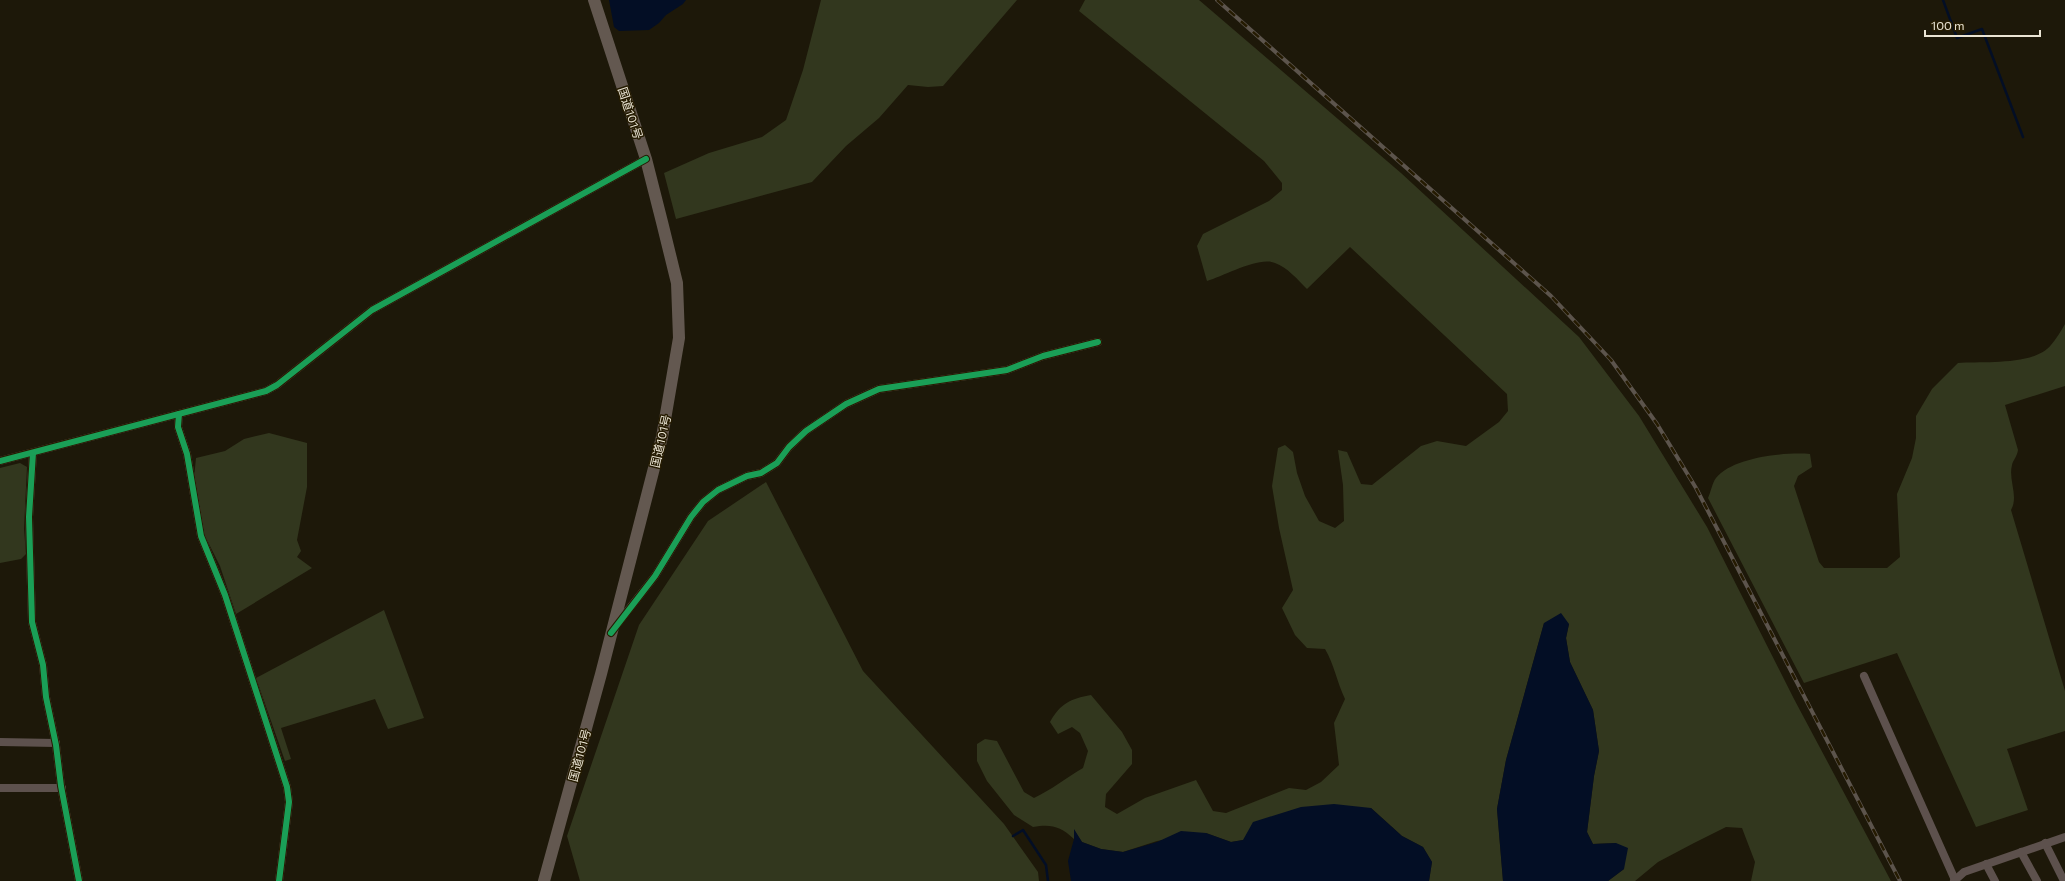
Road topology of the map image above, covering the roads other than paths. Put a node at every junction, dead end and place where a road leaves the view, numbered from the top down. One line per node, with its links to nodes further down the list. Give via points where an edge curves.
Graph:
1 (594, 0): 2 (highway, 国道101号)
2 (646, 159): 4 (street, via 372,310 277,385 266,391); 7 (highway, 国道101号, via 677,283 678,338 662,437)
3 (1098, 342): 7 (street, via 1042,356 1007,370 879,389 846,404 806,431 777,463 761,473 747,476 718,490 704,502 655,576)
4 (179, 414): 5 (street); 19 (street, via 178,427 187,454 201,536 225,596 287,787 289,802)
5 (33, 453): 6 (street); 10 (street, via 29,516 32,622 43,665 46,697)
6 (0, 461)
7 (611, 633): 20 (highway, 国道101号)
8 (1864, 676): 17 (street)
9 (0, 742): 10 (street)
10 (56, 743): 12 (street)
11 (0, 788): 12 (street)
12 (62, 788): 18 (street)
13 (2065, 837): 14 (street)
14 (2045, 843): 15 (street); 23 (street)
15 (2021, 852): 16 (street); 22 (street)
16 (1986, 864): 17 (street, via 1964,872); 21 (street)
17 (1955, 880)
18 (79, 881)
19 (279, 881)
20 (544, 881)
21 (1995, 881)
22 (2037, 881)
23 (2064, 881)

